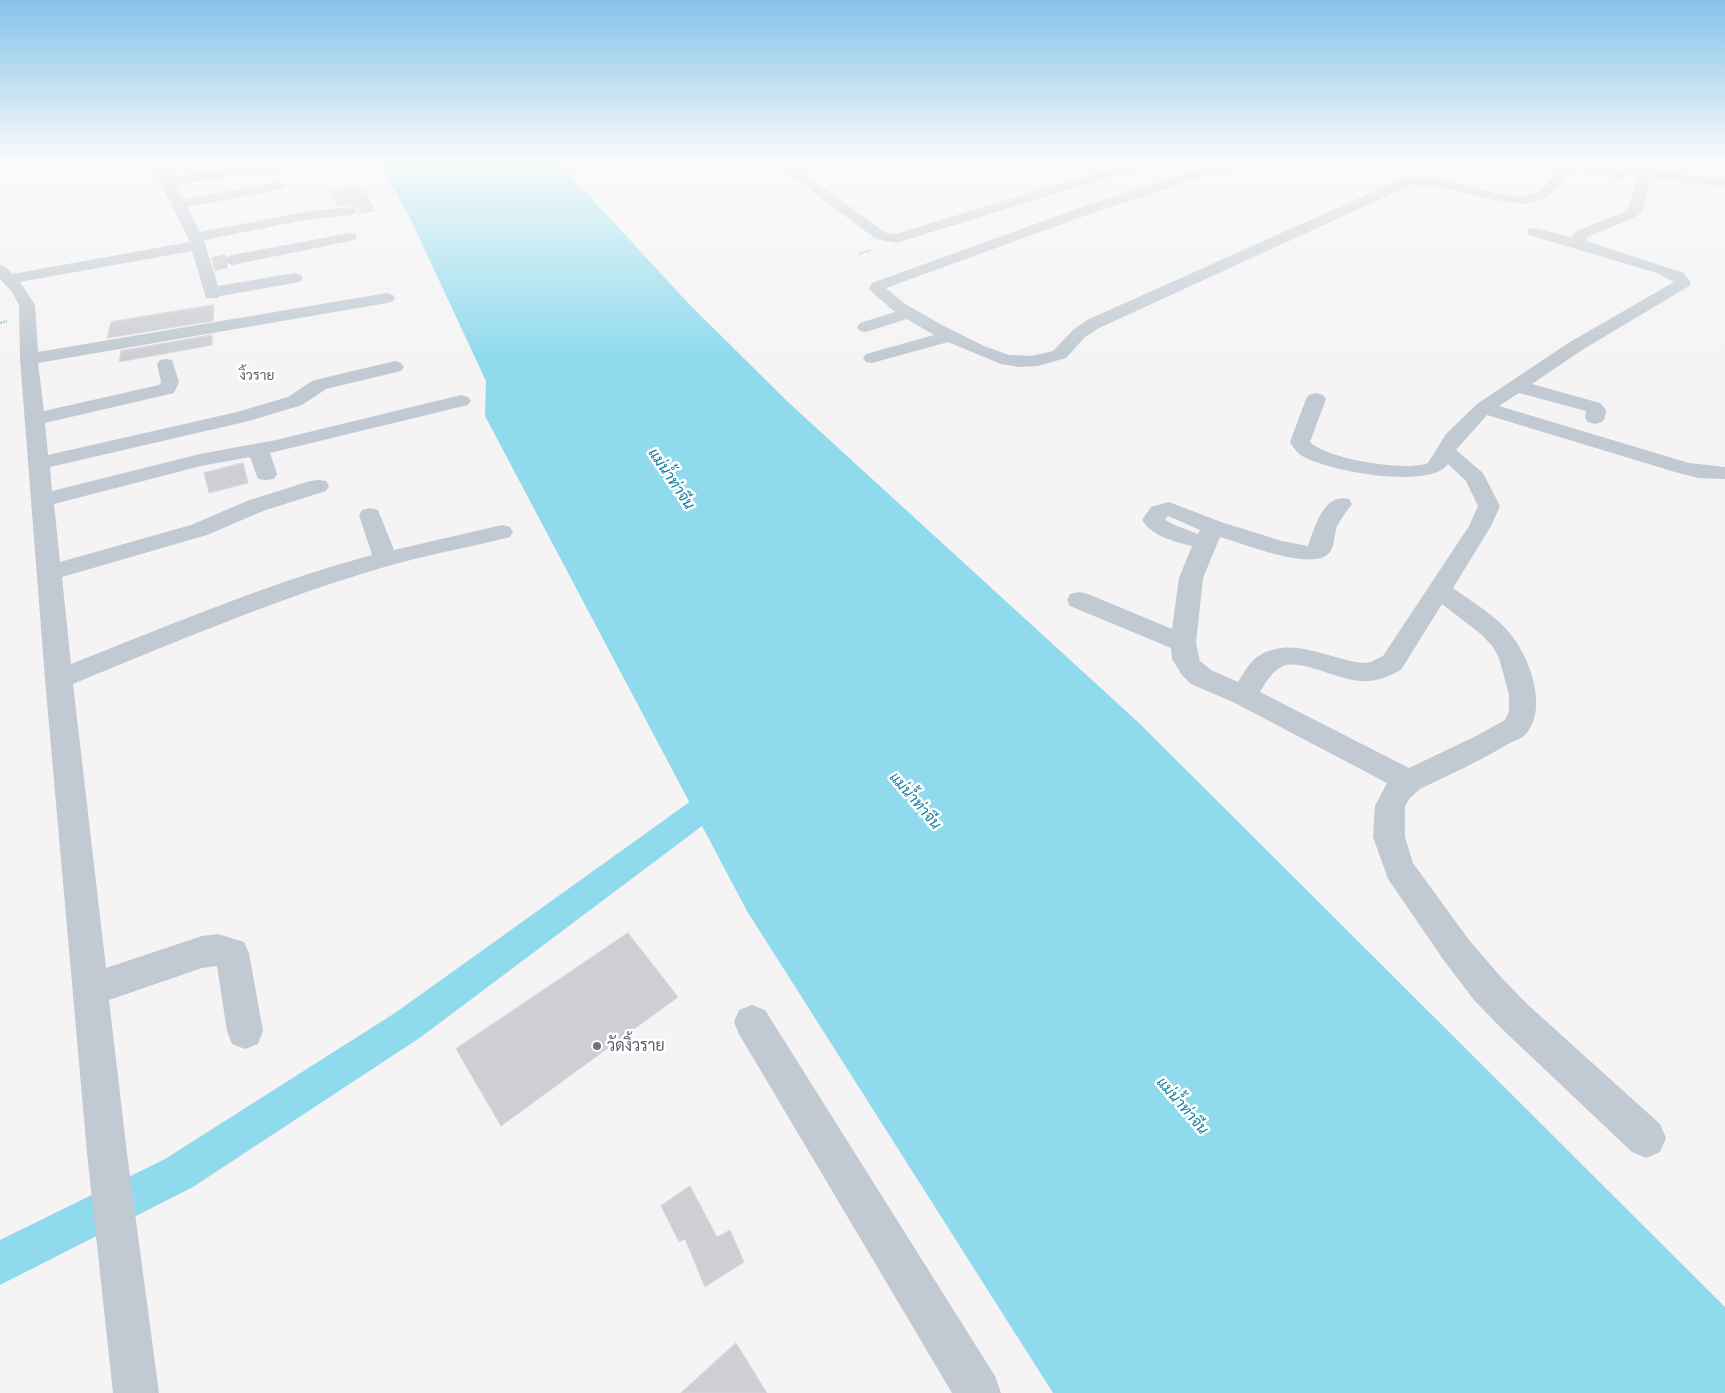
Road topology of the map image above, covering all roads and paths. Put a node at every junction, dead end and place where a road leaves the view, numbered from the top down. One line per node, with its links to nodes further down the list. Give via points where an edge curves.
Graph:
1 (190, 227): 10 (street)
2 (260, 227): 10 (street)
3 (869, 227): 4 (street, via 881,236 896,239)
4 (935, 227)
5 (1040, 227): 18 (street, via 878,286 886,298)
6 (1307, 227): 20 (street, via 1093,324 1082,331 1062,354 1048,359 1006,360)
7 (1599, 227): 11 (street, via 1582,234 1578,238)
8 (1534, 232): 11 (street)
9 (350, 237): 12 (street)
10 (197, 241): 14 (street); 16 (street, via 208,264)
11 (1579, 244): 25 (street, via 1663,270 1678,276 1683,283 1576,346)
12 (232, 260)
13 (264, 273): 16 (street)
14 (4, 274): 22 (street, via 19,290 27,305)
15 (295, 278): 16 (street)
16 (211, 289)
17 (387, 298): 22 (street)
18 (914, 316): 19 (street); 20 (street)
19 (866, 327)
20 (946, 334): 21 (street)
21 (872, 358)
22 (29, 359): 30 (street)
23 (166, 364): 30 (street, via 170,382 167,389)
24 (395, 367): 34 (street, via 316,387 295,401 242,417)
25 (1516, 386): 28 (street); 29 (street, via 1593,407)
26 (1316, 399): 33 (street, via 1300,442 1305,450 1321,457 1419,473 1434,467)
27 (461, 401): 32 (street)
28 (1477, 413): 31 (street); 33 (street); 35 (street, via 1698,472)
29 (1595, 418)
30 (35, 419): 34 (street)
31 (1565, 445)
32 (258, 449): 36 (street); 38 (street, via 200,460)
33 (1445, 451): 44 (street, via 1475,478 1489,506 1480,526)
34 (39, 456): 38 (street)
35 (1722, 473)
36 (266, 474)
37 (318, 486): 43 (street, via 261,504 199,530)
38 (43, 500): 43 (street)
39 (1342, 504): 46 (street, via 1327,520 1320,549 1313,553 1209,535 1194,565)
40 (370, 515): 42 (street)
41 (502, 532): 42 (street)
42 (385, 559): 47 (street, via 255,603)
43 (50, 573): 47 (street)
44 (1438, 589): 48 (street, via 1392,663 1377,671 1362,672 1294,656 1279,658 1266,664); 49 (street, via 1503,642 1512,658 1523,695 1523,711 1515,727)
45 (1079, 600): 46 (street)
46 (1183, 644): 48 (street, via 1185,658 1201,677)
47 (59, 679): 50 (street)
48 (1243, 695): 49 (street)
49 (1409, 781): 53 (street, via 1399,790 1390,806 1389,837 1399,869 1487,988)
50 (91, 990): 52 (street, via 202,952 218,950 232,954); 54 (street)
51 (752, 1022): 55 (street)
52 (245, 1031)
53 (1646, 1138)
54 (136, 1393)
55 (978, 1393)

